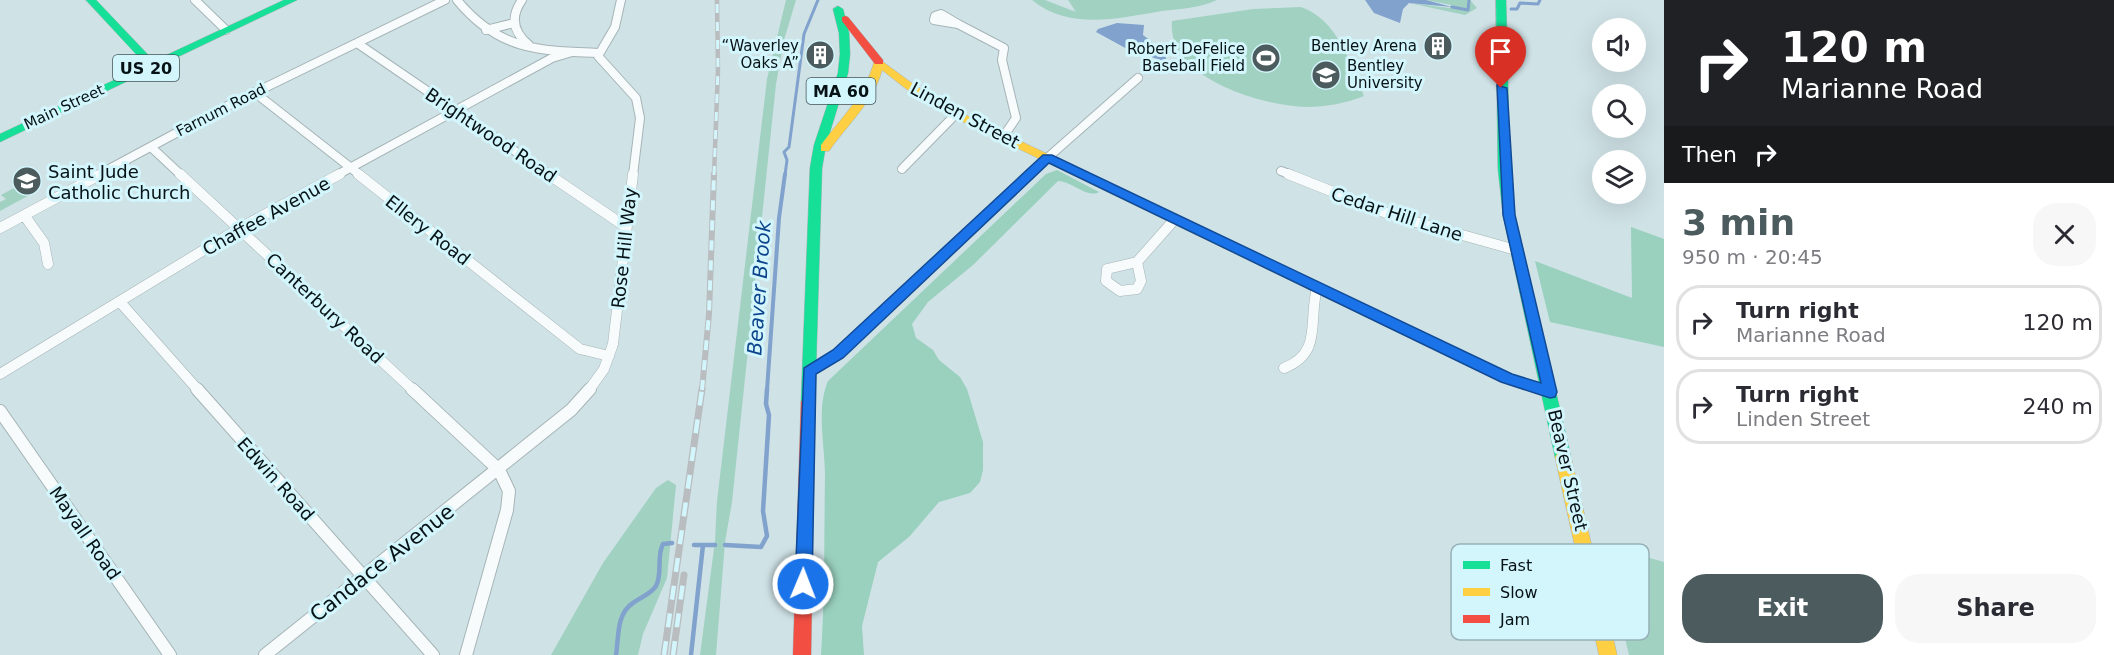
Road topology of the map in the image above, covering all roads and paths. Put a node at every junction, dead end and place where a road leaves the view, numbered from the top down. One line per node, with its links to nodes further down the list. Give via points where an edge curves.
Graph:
1 (91, 0): 19 (main road)
2 (195, 0): 12 (street)
3 (292, 0): 12 (main road, Main Street / US 20)
4 (445, 0): 14 (street, Farnum Road)
5 (457, 0): 13 (street, via 470,18)
6 (522, 0): 10 (street, via 514,11)
7 (621, 0): 17 (street, via 615,27)
8 (1501, 0): 41 (main road, Beaver Street, via 1505,181)
9 (835, 4): 18 (main road, Linden Street / MA 60); 21 (main road, MA 60, via 846,46)
10 (514, 23): 13 (street); 15 (street)
11 (958, 24): 28 (street, via 1004,48 1002,60 1016,118)
12 (226, 30): 19 (main road, Main Street / US 20)
13 (486, 30): 15 (street)
14 (357, 43): 25 (street, Farnum Road); 26 (street, Brightwood Road)
15 (529, 46): 16 (street); 20 (street, via 542,56)
16 (572, 52): 17 (street); 20 (street, Chaffee Avenue)
17 (599, 53): 38 (street, Rose Hill Way, via 599,60 636,98 639,107)
18 (879, 62): 21 (main road, via 860,61); 23 (main road, Linden Street); 24 (main road, MA 60)
19 (152, 65): 29 (main road, Main Street / US 20)
20 (536, 67): 26 (street, Chaffee Avenue)
21 (846, 71): 33 (main road, MA 60, via 822,134)
22 (1138, 78): 31 (street)
23 (903, 82): 24 (main road, via 884,81); 27 (main road, Linden Street)
24 (872, 87): 33 (main road, MA 60, via 835,132)
25 (254, 92): 30 (street, Farnum Road); 32 (street, Ellery Road)
26 (456, 111): 32 (street, Chaffee Avenue); 38 (street, Brightwood Road)
27 (956, 114): 28 (main road, Linden Street); 34 (street)
28 (1003, 136): 31 (main road, Linden Street)
29 (0, 138)
30 (151, 147): 36 (street, Farnum Road); 40 (street, Canterbury Road)
31 (1047, 158): 37 (main road, Linden Street); 48 (street, via 838,354)
32 (349, 169): 40 (street, Chaffee Avenue); 46 (street, Ellery Road, via 580,349)
33 (816, 169): 48 (main road, MA 60)
34 (902, 169)
35 (1281, 171): 41 (street, Cedar Hill Lane, via 1384,212)
36 (24, 215): 39 (street, Farnum Road); 43 (street, via 44,243)
37 (1175, 219): 42 (street); 44 (main road, Linden Street)
38 (626, 227): 46 (street, Rose Hill Way)
39 (0, 228)
40 (240, 228): 45 (street, Chaffee Avenue); 52 (street, Canterbury Road)
41 (1516, 250): 50 (main road, Beaver Street)
42 (1137, 262)
43 (48, 264)
44 (1317, 288): 47 (street, via 1307,355 1298,364); 50 (main road, Linden Street, via 1506,378)
45 (120, 302): 49 (street, Chaffee Avenue); 54 (street, Edwin Road)
46 (609, 356): 52 (street, Rose Hill Way, via 586,396)
47 (1284, 368)
48 (809, 372): 60 (main road, MA 60)
49 (0, 374)
50 (1550, 392): 53 (main road, Beaver Street)
51 (0, 411): 56 (street, Mayall Road)
52 (499, 470): 54 (street, Candace Avenue); 59 (street, via 509,491 507,510)
53 (1584, 544)
54 (363, 577): 57 (street, Candace Avenue); 58 (street, Edwin Road)
55 (1605, 640): 61 (main road, Beaver Street)
56 (170, 655)
57 (265, 655)
58 (433, 655)
59 (465, 655)
60 (802, 655)
61 (1608, 655)

